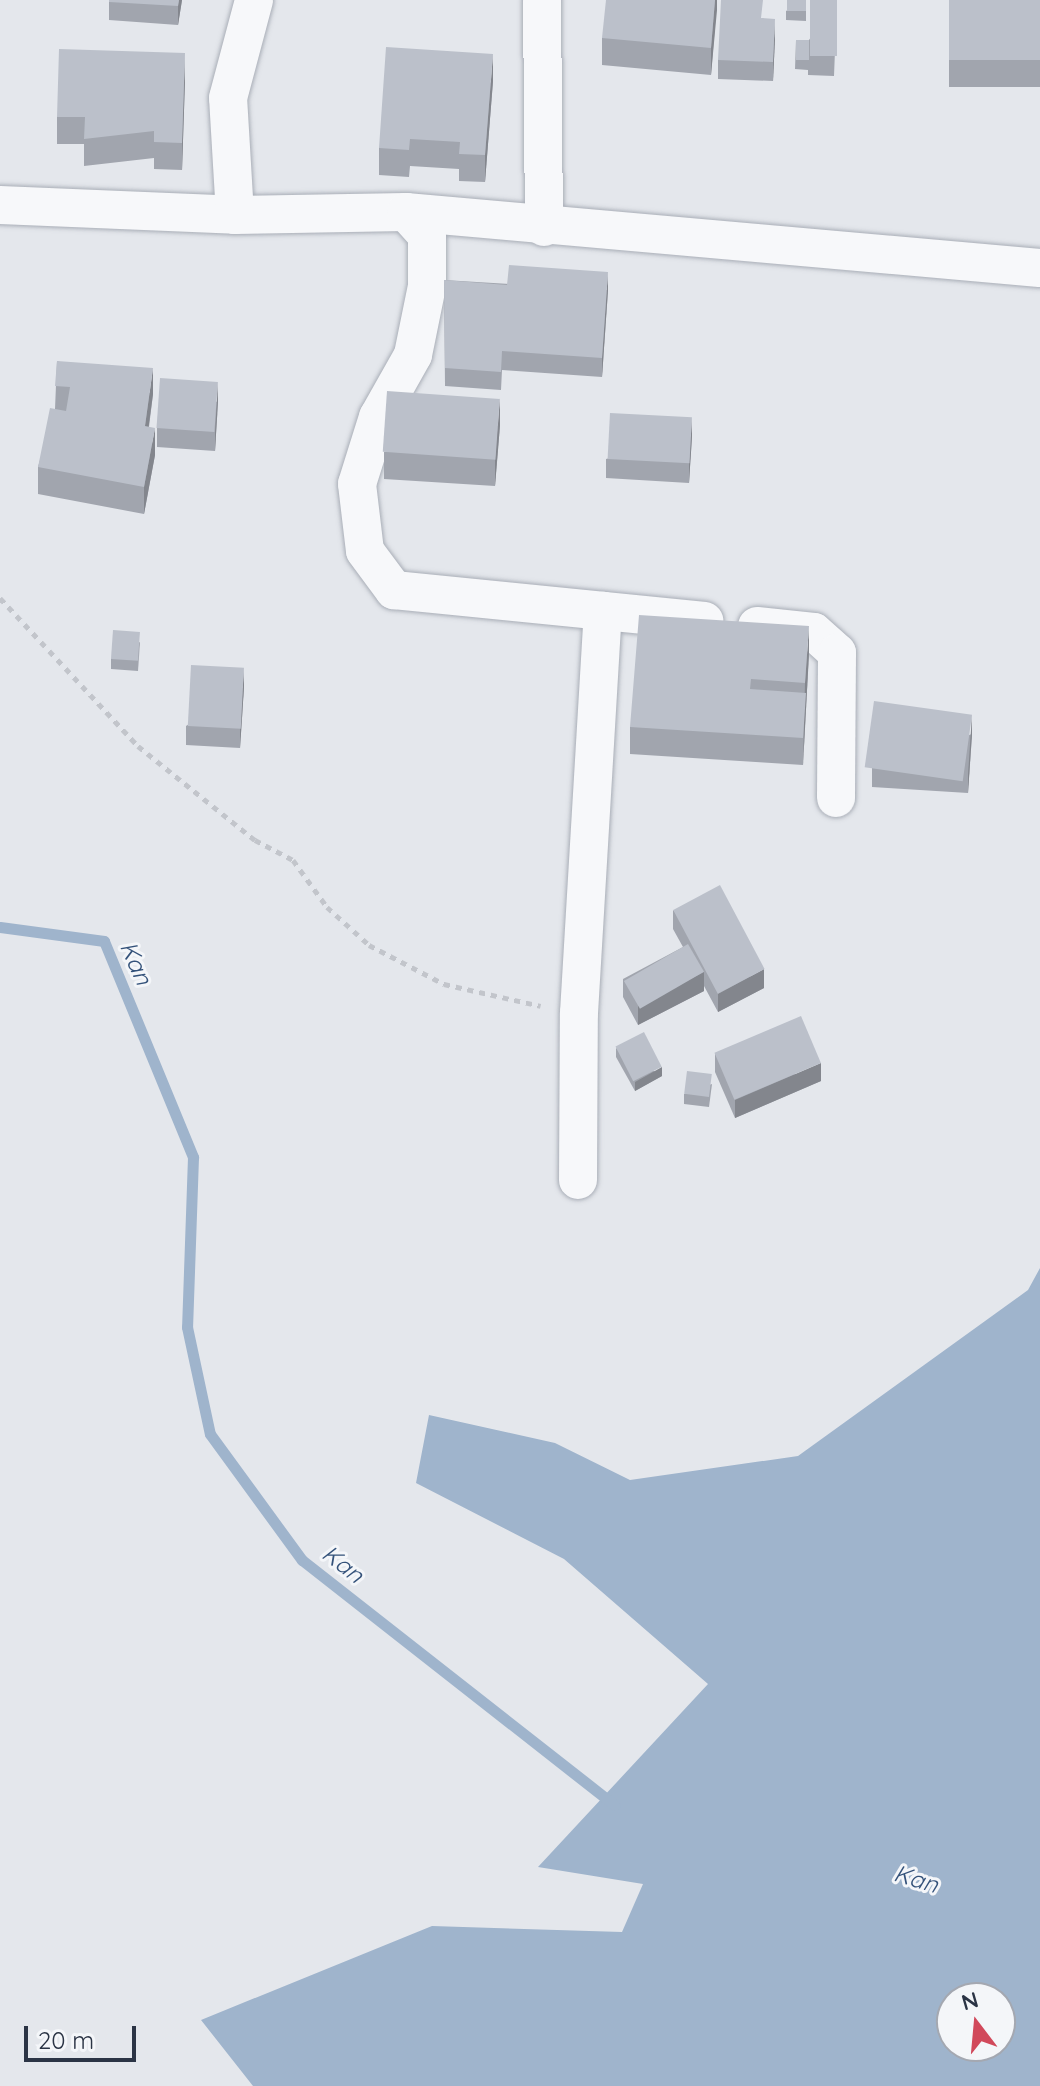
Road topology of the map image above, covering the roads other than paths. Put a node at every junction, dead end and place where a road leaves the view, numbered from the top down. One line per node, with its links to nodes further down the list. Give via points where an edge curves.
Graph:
1 (254, 0): 5 (street, via 228,98)
2 (542, 0): 6 (street)
3 (0, 205): 5 (street)
4 (406, 212): 5 (street); 6 (street); 8 (street, via 427,235 427,286 413,355 378,417 357,484 365,551 394,590)
5 (235, 215)
6 (544, 227): 7 (street)
7 (1040, 268)
8 (603, 611): 9 (street, via 814,632 837,653); 10 (street, via 579,1013)
9 (836, 798)
10 (578, 1180)

